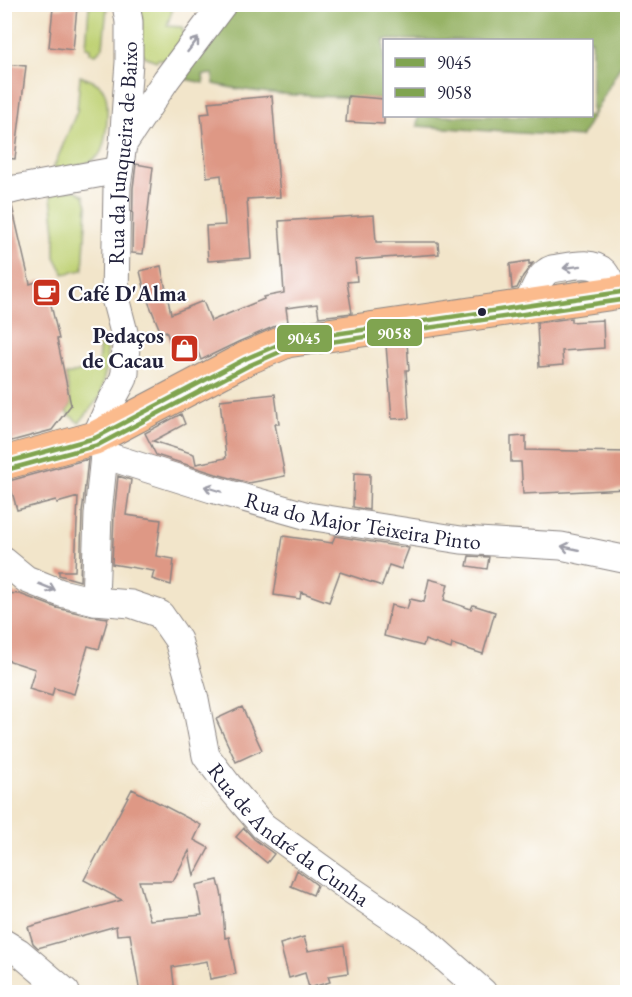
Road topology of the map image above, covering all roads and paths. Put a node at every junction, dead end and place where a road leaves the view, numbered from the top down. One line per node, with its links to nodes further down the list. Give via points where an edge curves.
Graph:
1 (126, 4): 3 (street, Rua da Junqueira de Baixo)
2 (223, 4): 4 (street, one-way to 2)
3 (129, 62): 4 (street); 5 (street, Rua da Junqueira de Baixo)
4 (166, 80): 5 (street)
5 (121, 157): 6 (street); 8 (street, Rua da Junqueira de Baixo, via 115,298 126,340 125,373 111,402)
6 (4, 192)
7 (622, 292): 8 (main road, via 287,341 244,359)
8 (100, 446): 9 (main road); 10 (street, Rua do Major Teixeira Pinto, one-way to 8, via 561,546 461,540 308,516 212,489); 12 (street, Rua da Junqueira de Baixo)
9 (4, 463)
10 (627, 560)
11 (4, 561): 12 (street, Rua de André da Cunha, one-way to 12, via 26,579)
12 (95, 601): 15 (street, Rua de André da Cunha, via 131,604 160,615 178,640 206,756 263,826 421,938)
13 (4, 943): 14 (street, via 19,951)
14 (66, 993)
15 (483, 993)

